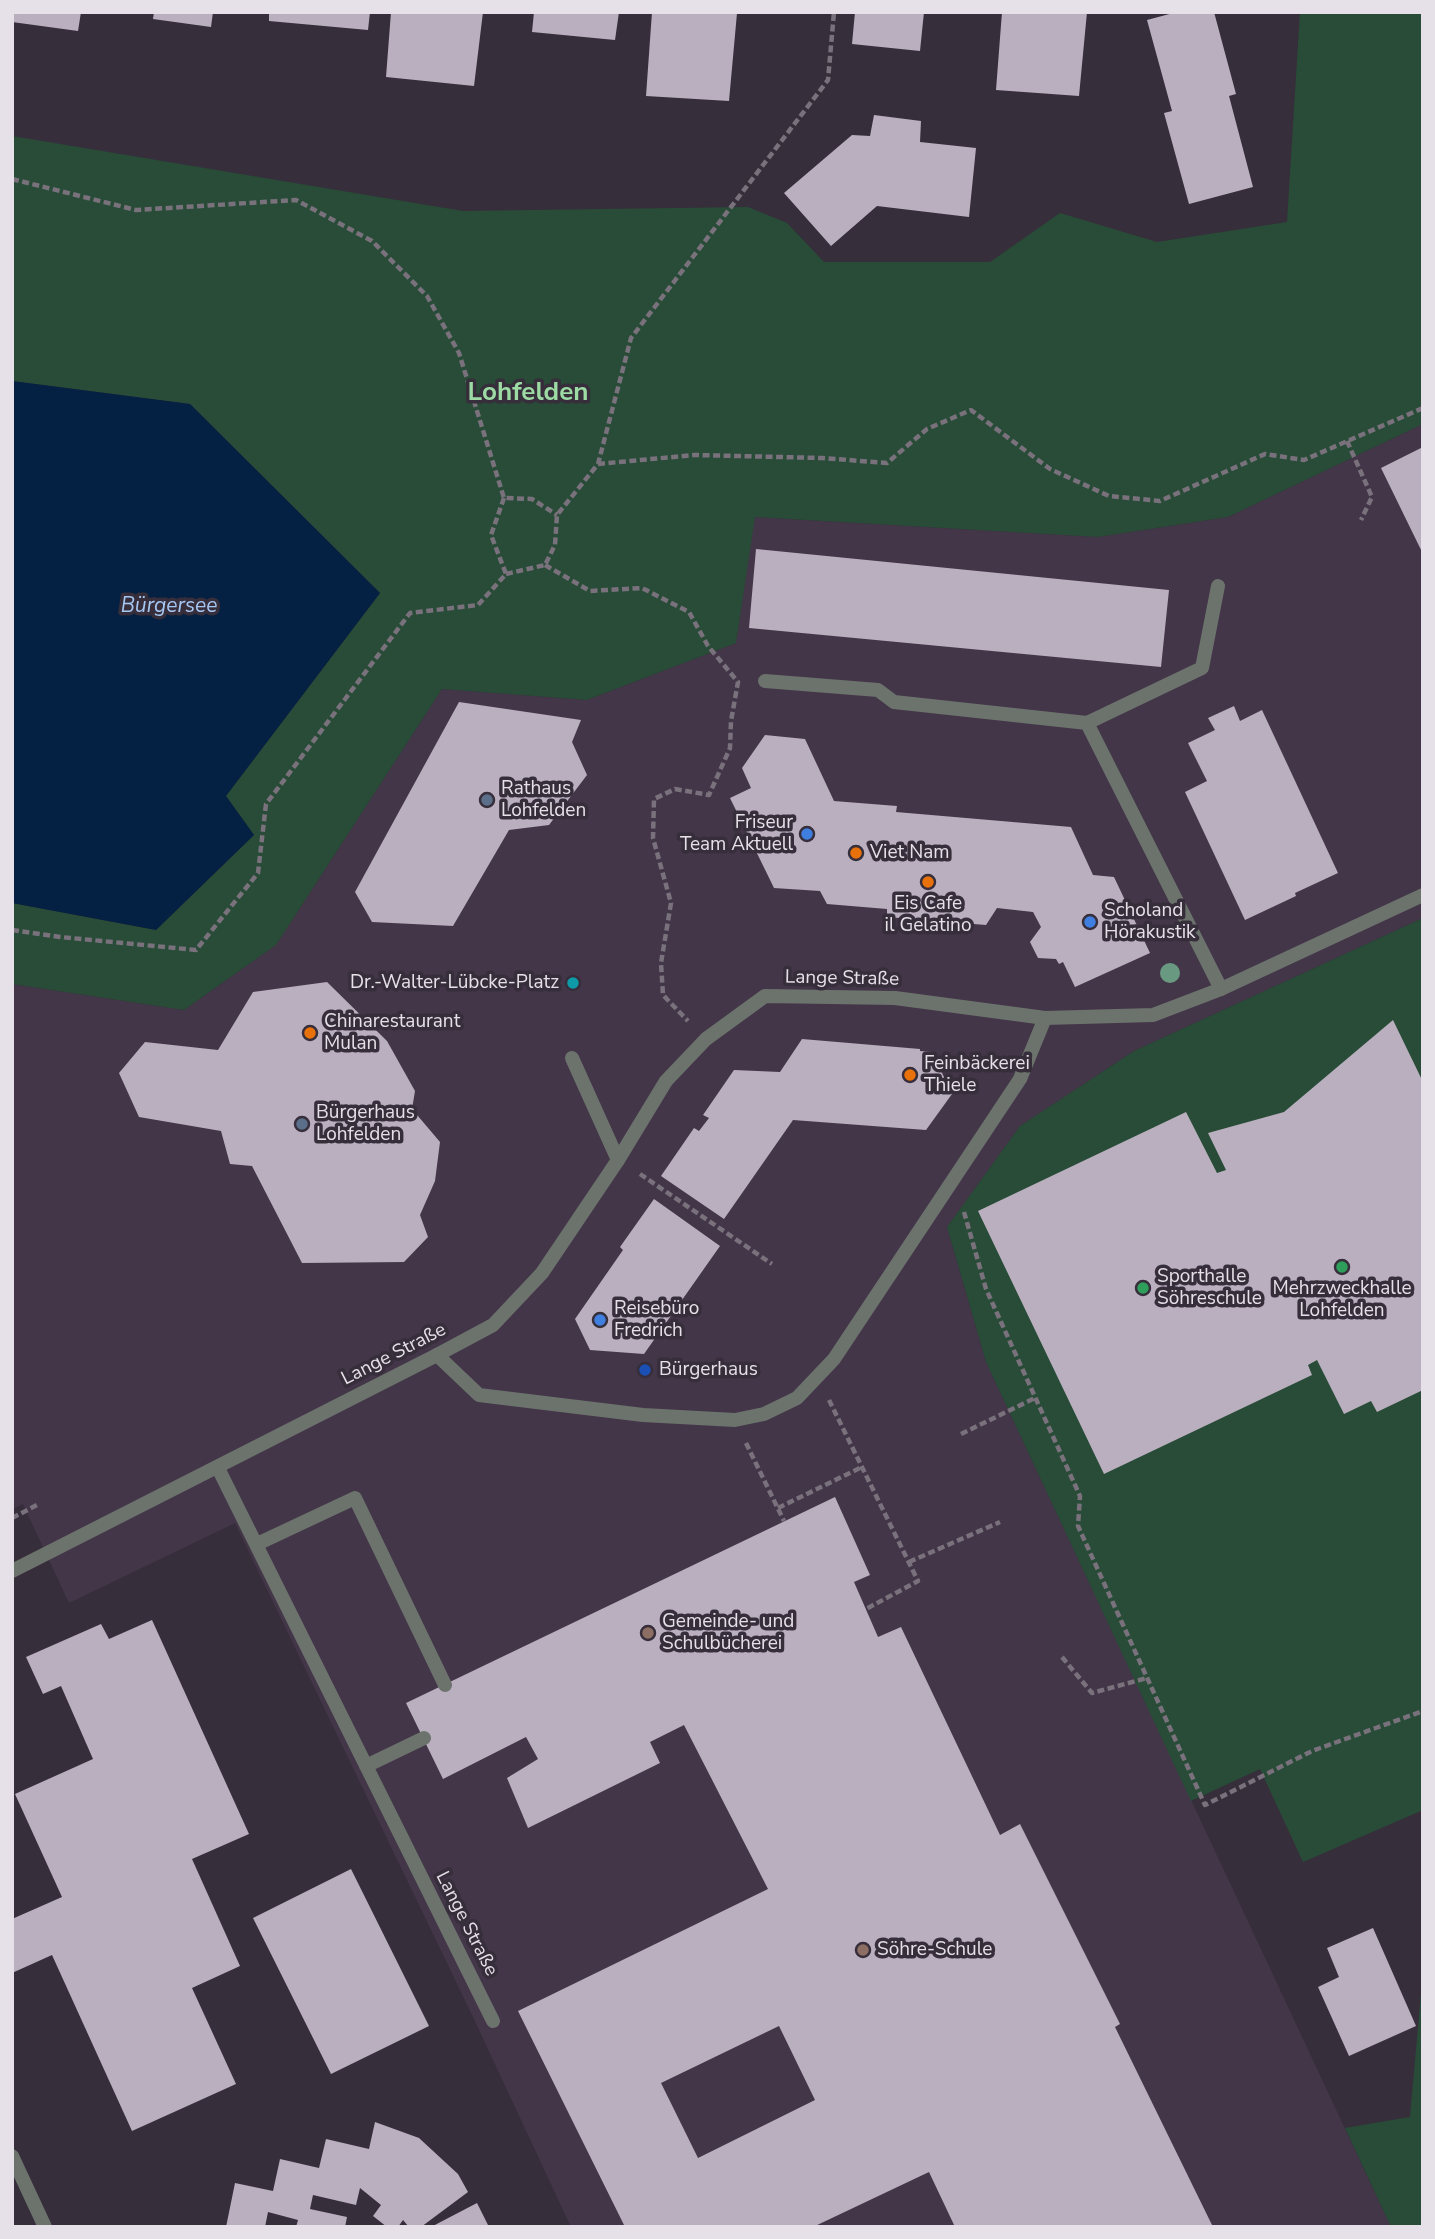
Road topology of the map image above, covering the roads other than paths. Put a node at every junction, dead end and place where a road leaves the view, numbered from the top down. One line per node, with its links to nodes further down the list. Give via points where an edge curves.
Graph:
1 (1218, 586): 3 (street, via 1202,668)
2 (765, 681): 3 (street, via 878,690 894,702)
3 (1087, 723): 5 (street)
4 (1423, 895): 5 (street, Lange Straße)
5 (1221, 989): 6 (street, Lange Straße, via 1153,1015)
6 (1045, 1017): 8 (street, Lange Straße, via 895,998 765,996 706,1039 666,1081); 9 (street, via 1020,1079 842,1348 797,1398 764,1414 735,1420 643,1415 479,1395)
7 (572, 1058): 8 (street)
8 (618, 1160): 9 (street, Lange Straße, via 542,1273 493,1325)
9 (437, 1355): 10 (street, Lange Straße)
10 (218, 1468): 11 (street, Lange Straße); 12 (street, Lange Straße)
11 (257, 1544): 13 (street, via 355,1498); 15 (street, Lange Straße)
12 (12, 1571)
13 (445, 1685)
14 (424, 1738): 15 (street)
15 (366, 1766): 16 (street, Lange Straße)
16 (493, 2021)
17 (12, 2156): 18 (street)
18 (45, 2227)

